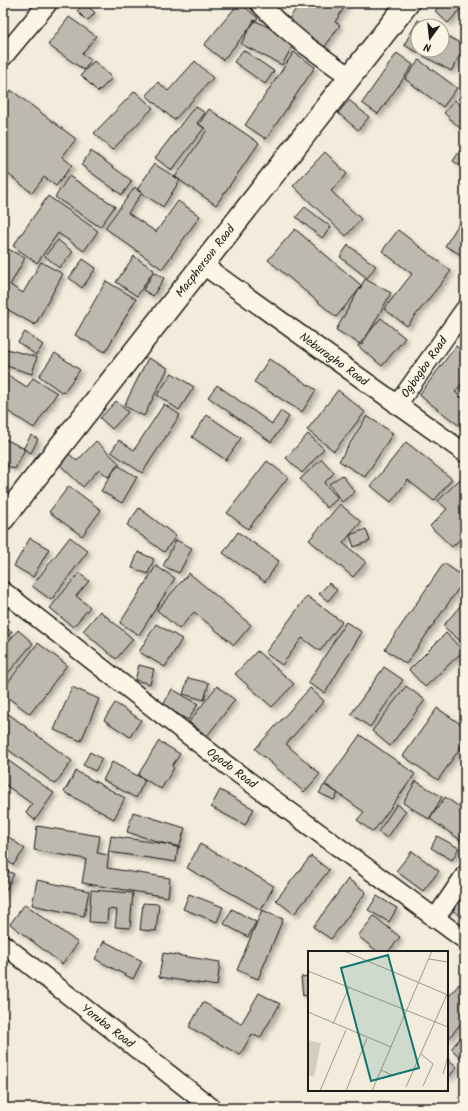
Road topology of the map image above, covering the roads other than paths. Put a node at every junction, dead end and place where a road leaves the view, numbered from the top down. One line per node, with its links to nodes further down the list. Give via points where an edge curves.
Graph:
1 (48, 3): 4 (street)
2 (259, 3): 5 (street, via 304,44)
3 (408, 3): 5 (street, Macpherson Road)
4 (3, 57)
5 (350, 77): 6 (street, Macpherson Road)
6 (203, 265): 8 (street, Neburagho Road); 10 (street, Macpherson Road)
7 (465, 309): 8 (street, Ogbogbo Road)
8 (397, 405): 9 (street, Neburagho Road)
9 (465, 453)
10 (3, 519)
11 (3, 591): 13 (street, Ogodo Road, via 228,766)
12 (465, 875): 13 (street)
13 (436, 919): 14 (street, Ogodo Road)
14 (465, 940)
15 (3, 944): 16 (street, Yoruba Road)
16 (212, 1108)

